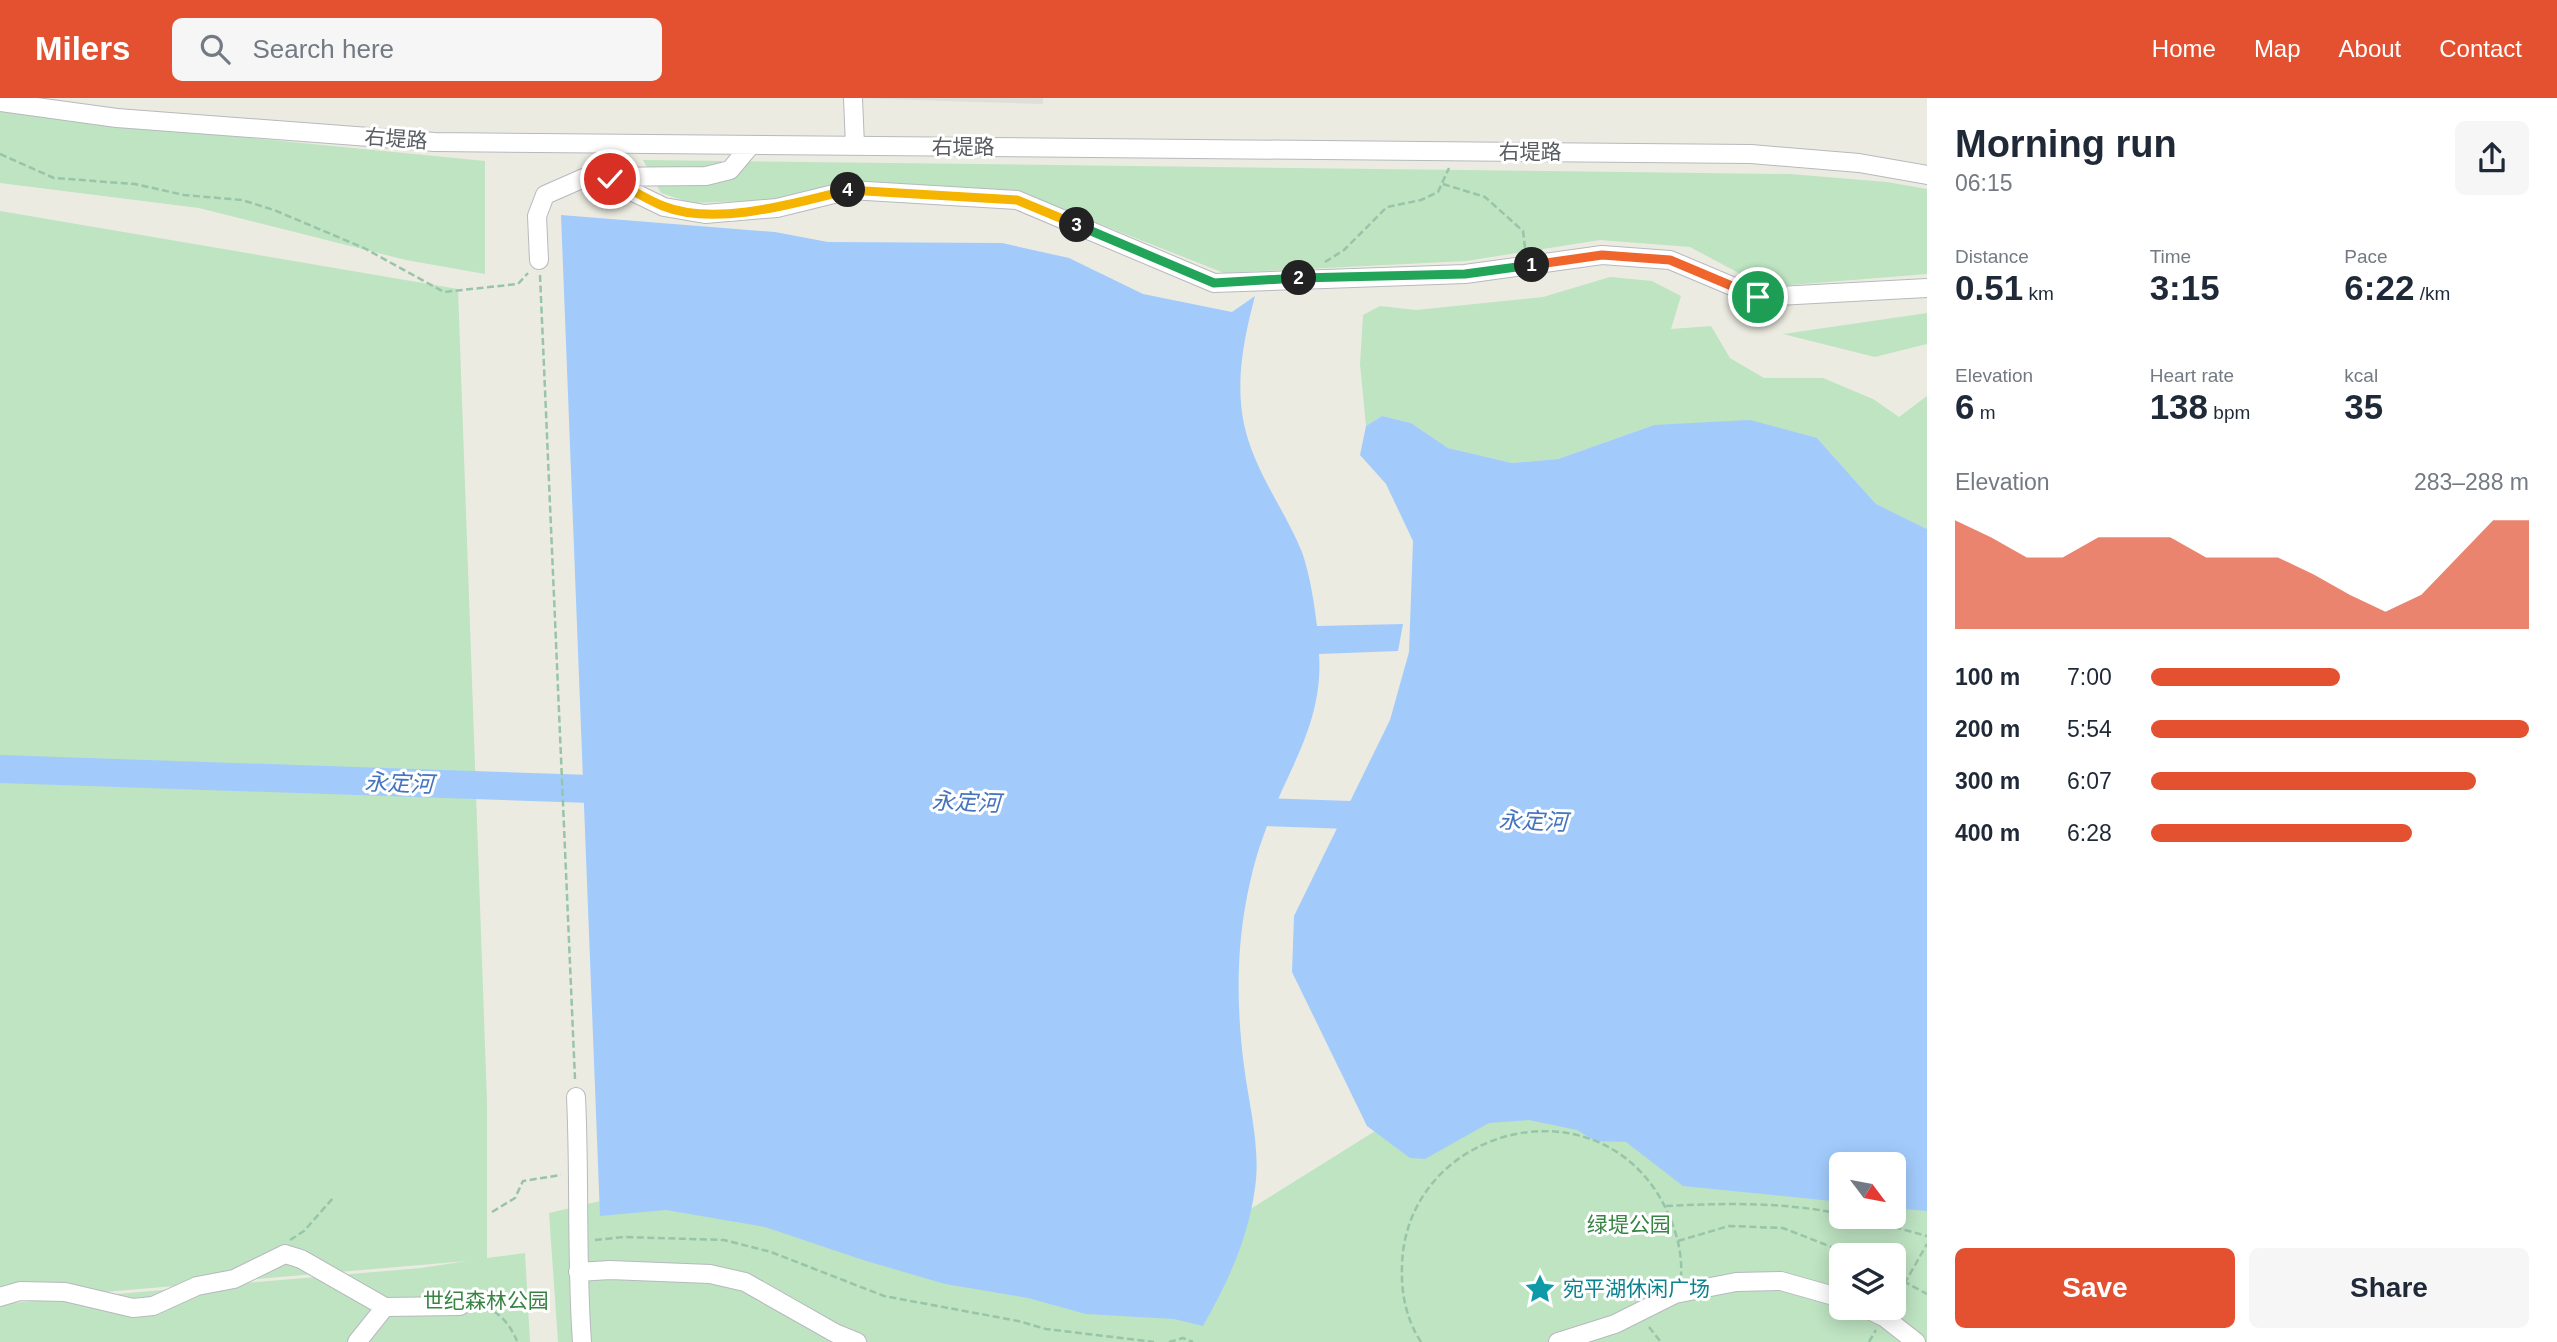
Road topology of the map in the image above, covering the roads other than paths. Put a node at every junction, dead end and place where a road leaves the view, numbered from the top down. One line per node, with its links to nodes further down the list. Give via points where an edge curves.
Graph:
1 (853, 98): 4 (street)
2 (0, 102): 3 (street, 右堤路, via 117,118 435,142)
3 (751, 145): 4 (street, 右堤路); 6 (street, via 730,170)
4 (855, 146): 5 (street, 右堤路, via 1751,154 1859,163)
5 (1927, 175)
6 (631, 183): 7 (street, via 586,177 545,195 537,216); 8 (street, via 664,207 705,214 777,208 849,190 1017,200 1214,283 1465,274 1602,255 1670,260 1758,297)
7 (539, 260)
8 (1927, 288)
9 (576, 1097): 10 (street)
10 (578, 1272): 17 (street); 18 (street, via 710,1274 745,1282)
11 (1829, 1295): 19 (street, via 1781,1281 1736,1282 1679,1294 1615,1324)
12 (0, 1297): 14 (street, via 20,1291 65,1292 133,1308 153,1306 197,1286 234,1279 285,1254)
13 (460, 1306): 14 (street)
14 (385, 1307): 16 (street)
15 (1888, 1320): 20 (street)
16 (357, 1342)
17 (582, 1342)
18 (857, 1342)
19 (1558, 1342)
20 (1916, 1342)

